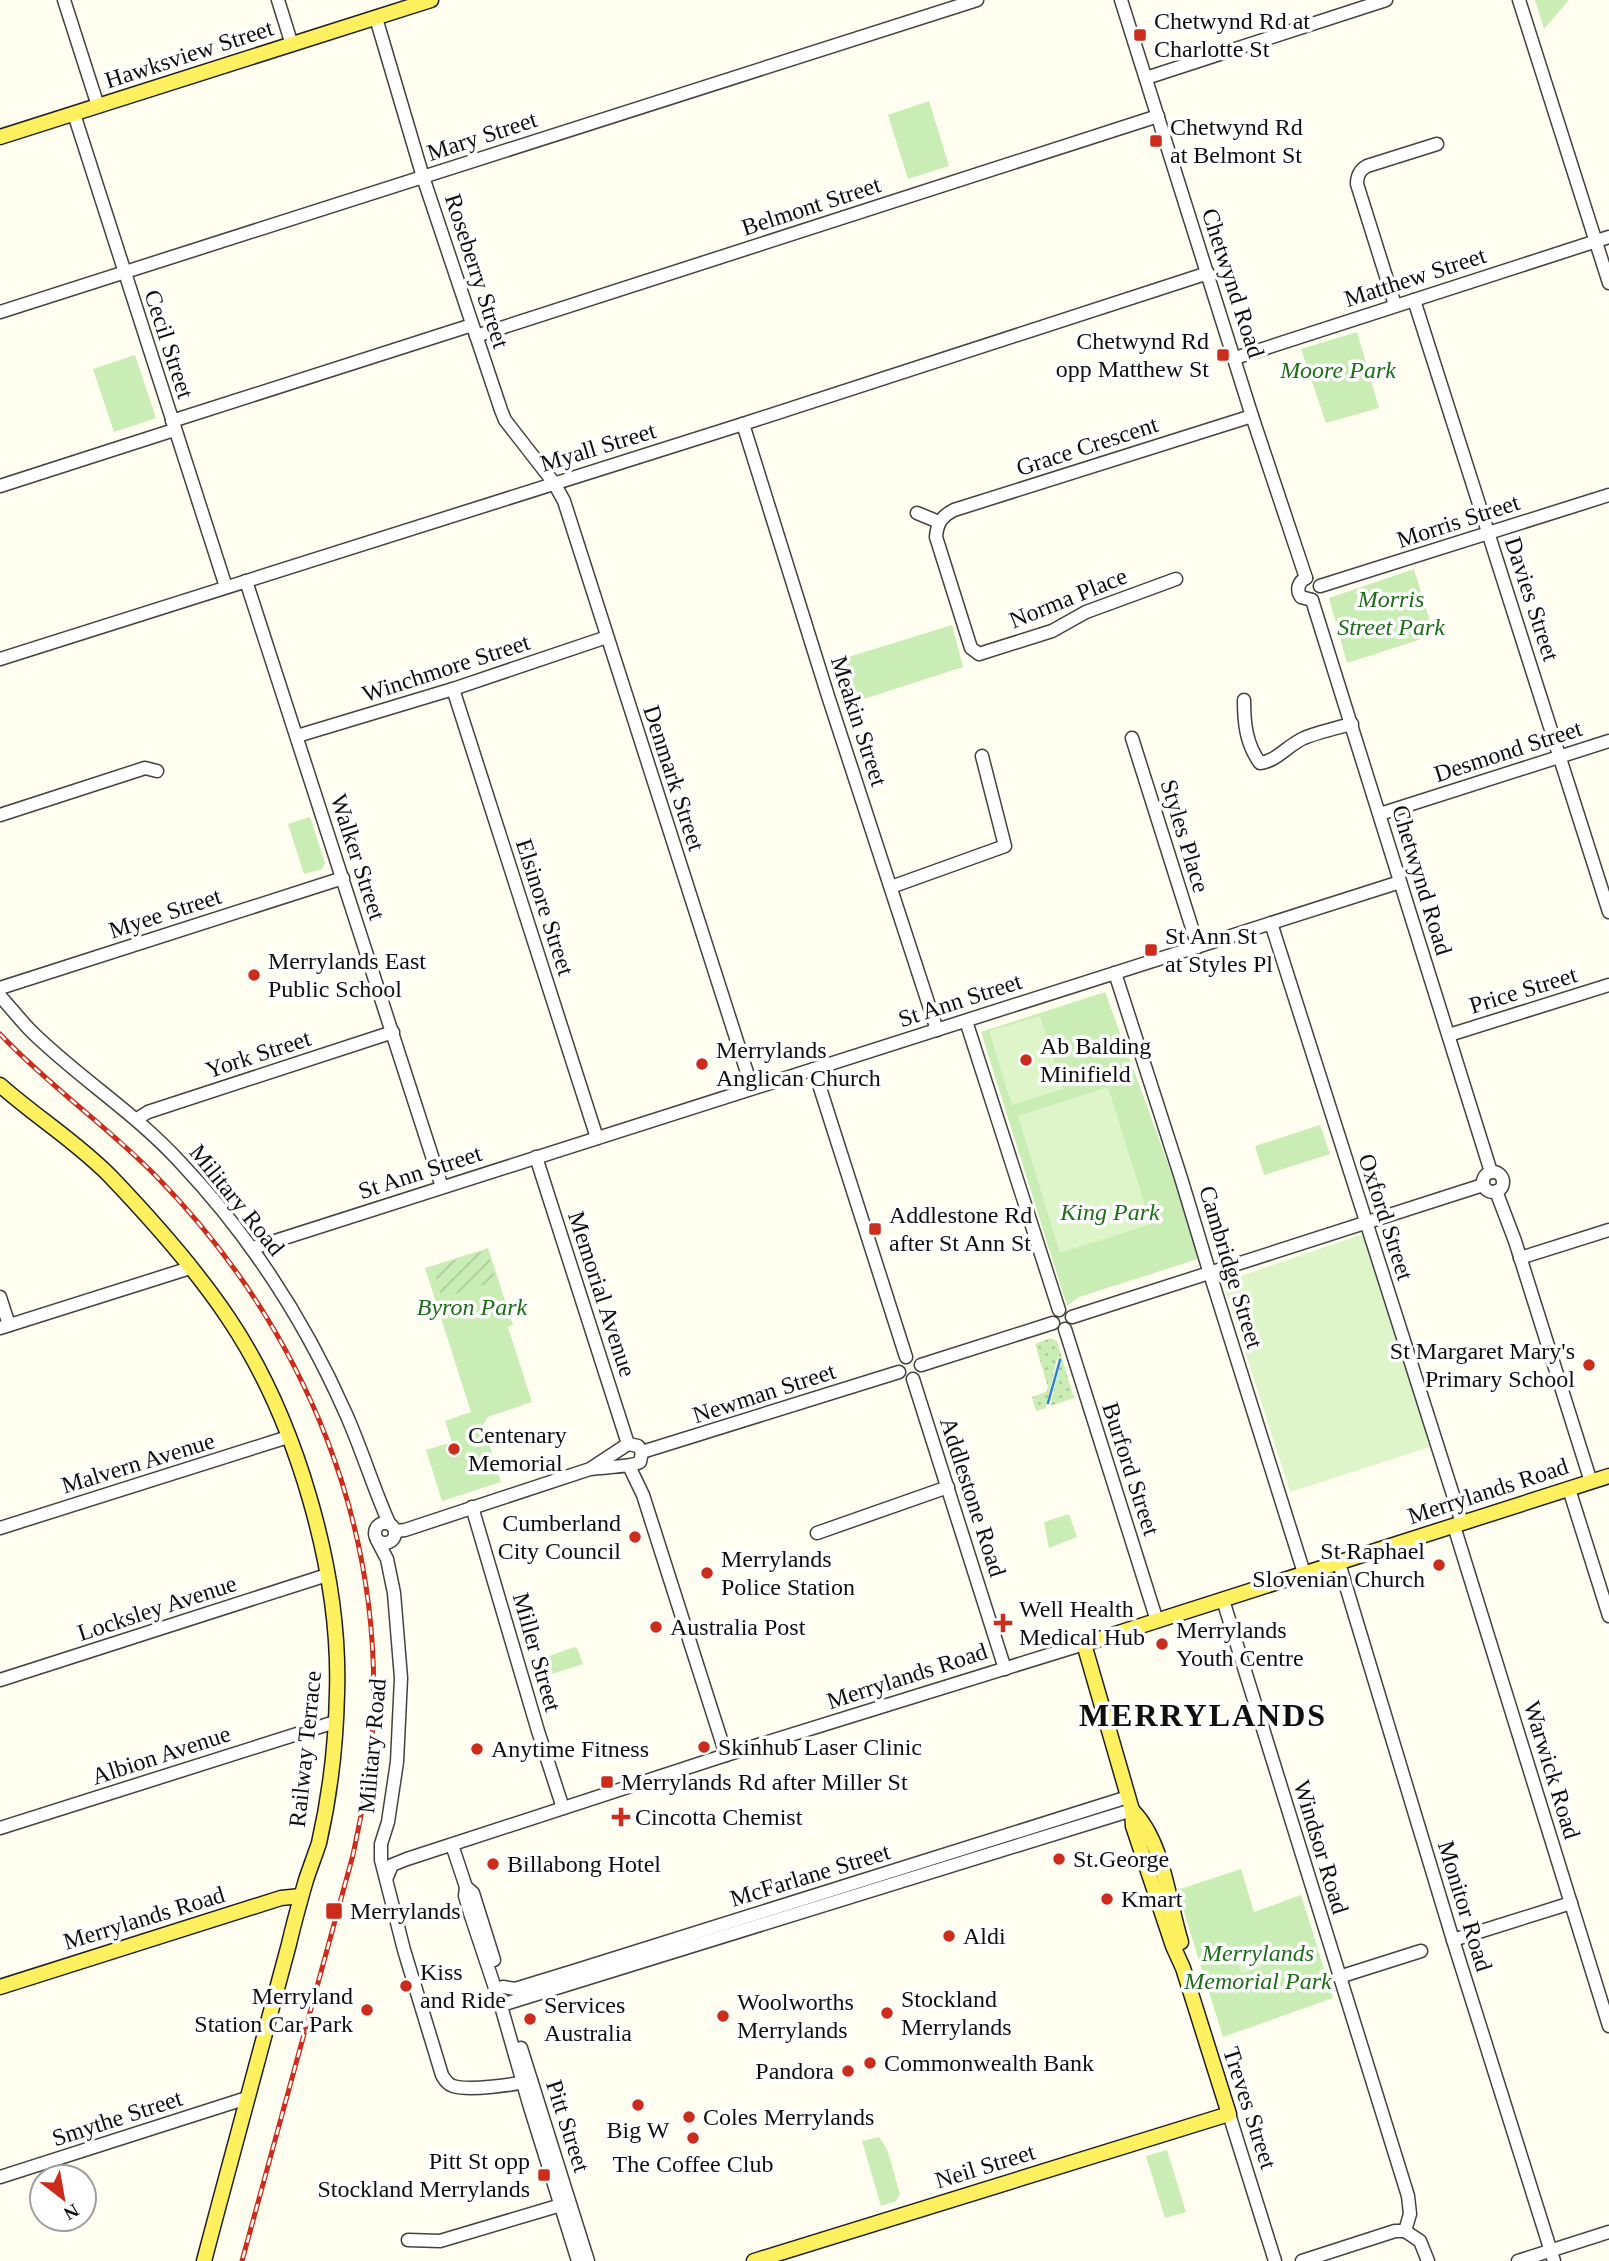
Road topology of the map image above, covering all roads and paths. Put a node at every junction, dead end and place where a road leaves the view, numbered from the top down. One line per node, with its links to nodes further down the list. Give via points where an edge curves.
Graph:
1 (64, 0): 11 (street)
2 (278, 0): 9 (street)
3 (431, 0): 8 (main road, Hawksview Street)
4 (977, 0): 16 (street, Mary Street)
5 (1121, 0): 10 (street, Chetwynd Road)
6 (1386, 0): 10 (street)
7 (1519, 0): 18 (street)
8 (376, 18): 9 (main road, Hawksview Street); 16 (street, Roseberry Street)
9 (292, 45): 11 (main road, Hawksview Street)
10 (1146, 78): 13 (street, Chetwynd Road)
11 (98, 106): 12 (main road, Hawksview Street)
12 (74, 114): 14 (main road, Hawksview Street); 19 (street, Cecil Street)
13 (1158, 116): 20 (street, Chetwynd Road); 25 (street, Belmont Street)
14 (0, 137)
15 (1437, 144): 23 (street, via 1367,166 1357,177)
16 (424, 177): 19 (street, Mary Street); 25 (street, Roseberry Street)
17 (1609, 237): 18 (street, Matthew Street)
18 (1596, 241): 21 (street); 22 (street, Matthew Street)
19 (125, 273): 24 (street, Mary Street); 29 (street, Cecil Street)
20 (1208, 273): 26 (street, Chetwynd Road); 28 (street, Myall Street)
21 (1609, 283)
22 (1414, 300): 23 (street, Matthew Street); 35 (street, Davies Street)
23 (1395, 305): 26 (street, Matthew Street)
24 (0, 312)
25 (474, 331): 29 (street, Belmont Street); 30 (street, Roseberry Street, via 505,420)
26 (1235, 358): 27 (street, Chetwynd Road)
27 (1252, 416): 34 (street, Grace Crescent, via 954,510); 36 (street, Chetwynd Road)
28 (743, 424): 30 (street, Myall Street); 57 (street, Meakin Street)
29 (173, 425): 31 (street, Belmont Street); 40 (street, Cecil Street)
30 (554, 483): 38 (street, Myall Street); 42 (street, Denmark Street, via 564,501)
31 (0, 486)
32 (1609, 495): 35 (street, Morris Street)
33 (917, 513): 34 (street)
34 (939, 522): 37 (street, Norma Place, via 936,537 976,653 1052,631 1086,612)
35 (1489, 533): 39 (street, Morris Street); 51 (street, Davies Street)
36 (1306, 578): 39 (street); 41 (street, via 1298,590 1305,600)
37 (1176, 579)
38 (246, 581): 40 (street, Myall Street); 47 (street, Walker Street)
39 (1320, 586): 41 (street)
40 (226, 587): 43 (street, Myall Street)
41 (1312, 600): 46 (street, Chetwynd Road)
42 (607, 638): 44 (street, Winchmore Street); 71 (street, Denmark Street)
43 (0, 659)
44 (453, 690): 47 (street, Winchmore Street); 73 (street, Elsinore Street)
45 (1244, 700): 46 (street, via 1244,725 1261,763 1304,738)
46 (1352, 724): 53 (street, Chetwynd Road)
47 (297, 736): 55 (street, Walker Street)
48 (1132, 738): 60 (street, Styles Place)
49 (1609, 741): 51 (street, Desmond Street)
50 (982, 756): 57 (street, via 1005,846)
51 (1560, 757): 53 (street, Desmond Street); 58 (street, Davies Street)
52 (157, 771): 54 (street, via 145,768)
53 (1380, 814): 56 (street, Chetwynd Road)
54 (0, 815)
55 (343, 878): 63 (street, Myee Street); 67 (street, Walker Street)
56 (1400, 882): 59 (street, St Ann Street); 68 (street, Chetwynd Road)
57 (891, 887): 66 (street, Meakin Street)
58 (1609, 912)
59 (1271, 923): 60 (street, St Ann Street); 79 (street, Oxford Street)
60 (1198, 947): 61 (street, St Ann Street)
61 (1115, 973): 65 (street, St Ann Street); 84 (street, Cambridge Street)
62 (1609, 985): 68 (street, Price Street)
63 (0, 988)
64 (0, 996): 72 (street, Military Road, via 32,1032)
65 (966, 1021): 66 (street, St Ann Street); 86 (street)
66 (937, 1030): 69 (street, St Ann Street)
67 (393, 1032): 72 (street, York Street); 77 (street, Walker Street)
68 (1449, 1035): 75 (street, Chetwynd Road)
69 (814, 1069): 71 (street, St Ann Street); 91 (street)
70 (0, 1086): 83 (main road, Railway Terrace, via 93,1160)
71 (752, 1088): 73 (street, St Ann Street)
72 (137, 1119): 81 (street, Military Road, via 213,1198)
73 (597, 1138): 74 (street, St Ann Street)
74 (536, 1157): 77 (street, St Ann Street); 96 (street, Memorial Avenue)
75 (1491, 1172): 76 (street); 78 (street, via 1502,1177 1503,1184)
76 (1483, 1185): 78 (street); 79 (street)
77 (442, 1187): 81 (street, St Ann Street)
78 (1496, 1191): 82 (street)
79 (1366, 1222): 84 (street); 104 (street, Oxford Street)
80 (1609, 1230): 82 (street)
81 (253, 1248): 106 (street, Military Road, via 328,1373 353,1431)
82 (1520, 1258): 100 (street)
83 (190, 1268): 89 (street); 95 (main road, Railway Terrace, via 230,1320)
84 (1209, 1273): 87 (street); 109 (street, Cambridge Street)
85 (0, 1297): 89 (street)
86 (1059, 1310): 87 (street); 88 (street)
87 (1072, 1317): 90 (street)
88 (1053, 1323): 90 (street); 92 (street)
89 (5, 1327)
90 (1065, 1329): 113 (street, Burford Street)
91 (906, 1357): 92 (street, via 914,1357); 93 (street, via 900,1361)
92 (921, 1365): 94 (street)
93 (899, 1372): 94 (street); 97 (street, Newman Street)
94 (913, 1379): 101 (street, Addlestone Road)
95 (288, 1437): 105 (street, Malvern Avenue); 110 (main road, Railway Terrace, via 309,1497)
96 (625, 1446): 97 (street, Memorial Avenue, via 621,1459); 97 (street, via 638,1446); 98 (street, Newman Street)
97 (634, 1461): 98 (street, Newman Street); 118 (street)
98 (590, 1469): 103 (street, Newman Street)
99 (1609, 1476): 100 (main road, Merrylands Road)
100 (1591, 1482): 102 (main road, Merrylands Road)
101 (948, 1487): 107 (street); 115 (street, Addlestone Road)
102 (1569, 1489): 104 (main road, Merrylands Road); 112 (street)
103 (472, 1507): 106 (street, Newman Street); 120 (street, Miller Street)
104 (1458, 1525): 108 (main road, Merrylands Road); 126 (street, Warwick Road)
105 (0, 1528)
106 (386, 1532): 123 (street, Military Road, via 396,1577 401,1678 397,1762 381,1844)
107 (817, 1533)
108 (1339, 1563): 109 (main road, Merrylands Road); 127 (street, Monitor Road)
109 (1304, 1573): 111 (main road, Merrylands Road)
110 (327, 1576): 116 (street, Locksley Avenue); 117 (main road, Railway Terrace, via 336,1651)
111 (1223, 1600): 113 (main road, Merrylands Road); 129 (street, Windsor Road)
112 (1609, 1616)
113 (1157, 1621): 114 (main road, Merrylands Road)
114 (1084, 1644): 115 (street, Merrylands Road); 119 (main road, Treves Street)
115 (1005, 1669): 118 (street, Merrylands Road)
116 (0, 1680)
117 (335, 1722): 121 (street, Albion Avenue); 125 (main road, Railway Terrace, via 318,1843)
118 (726, 1755): 120 (street, Merrylands Road)
119 (1130, 1804): 131 (street, McFarlane Street, via 515,1989); 132 (street, McFarlane Street); 136 (main road, Treves Street, via 1133,1826)
120 (563, 1808): 122 (street, Merrylands Road)
121 (0, 1828)
122 (452, 1845): 123 (street, Merrylands Road, via 392,1865); 124 (street, Pitt Street)
123 (387, 1877): 134 (street, via 444,2079 460,2087)
124 (466, 1887): 131 (street, Pitt Street, via 473,1893); 134 (street, Pitt Street)
125 (301, 1896): 130 (main road, Merrylands Road, via 286,1896); 135 (main road, Railway Terrace)
126 (1571, 1903): 127 (street); 133 (street, Warwick Road)
127 (1454, 1940): 142 (street, Monitor Road)
128 (1420, 1951): 129 (street)
129 (1339, 1977): 139 (street, Windsor Road, via 1408,2196 1410,2214)
130 (0, 1987)
131 (503, 1987): 132 (street, Pitt Street)
132 (508, 2003): 134 (street, Pitt Street)
133 (1609, 2026)
134 (527, 2082): 138 (street, Pitt Street); 145 (street, Pitt Street)
135 (247, 2098): 137 (street, Smythe Street); 143 (main road, Railway Terrace)
136 (1229, 2114): 146 (main road, Neil Street); 147 (street, Treves Street)
137 (0, 2177)
138 (561, 2205): 141 (street, via 440,2241); 144 (street, Pitt Street)
139 (1405, 2231): 148 (street); 149 (street, via 1420,2241)
140 (1609, 2232): 142 (street)
141 (408, 2240)
142 (1553, 2256): 150 (street)
143 (204, 2261)
144 (578, 2261)
145 (588, 2261)
146 (754, 2261)
147 (1275, 2261)
148 (1302, 2261)
149 (1428, 2261)
150 (1518, 2261)

